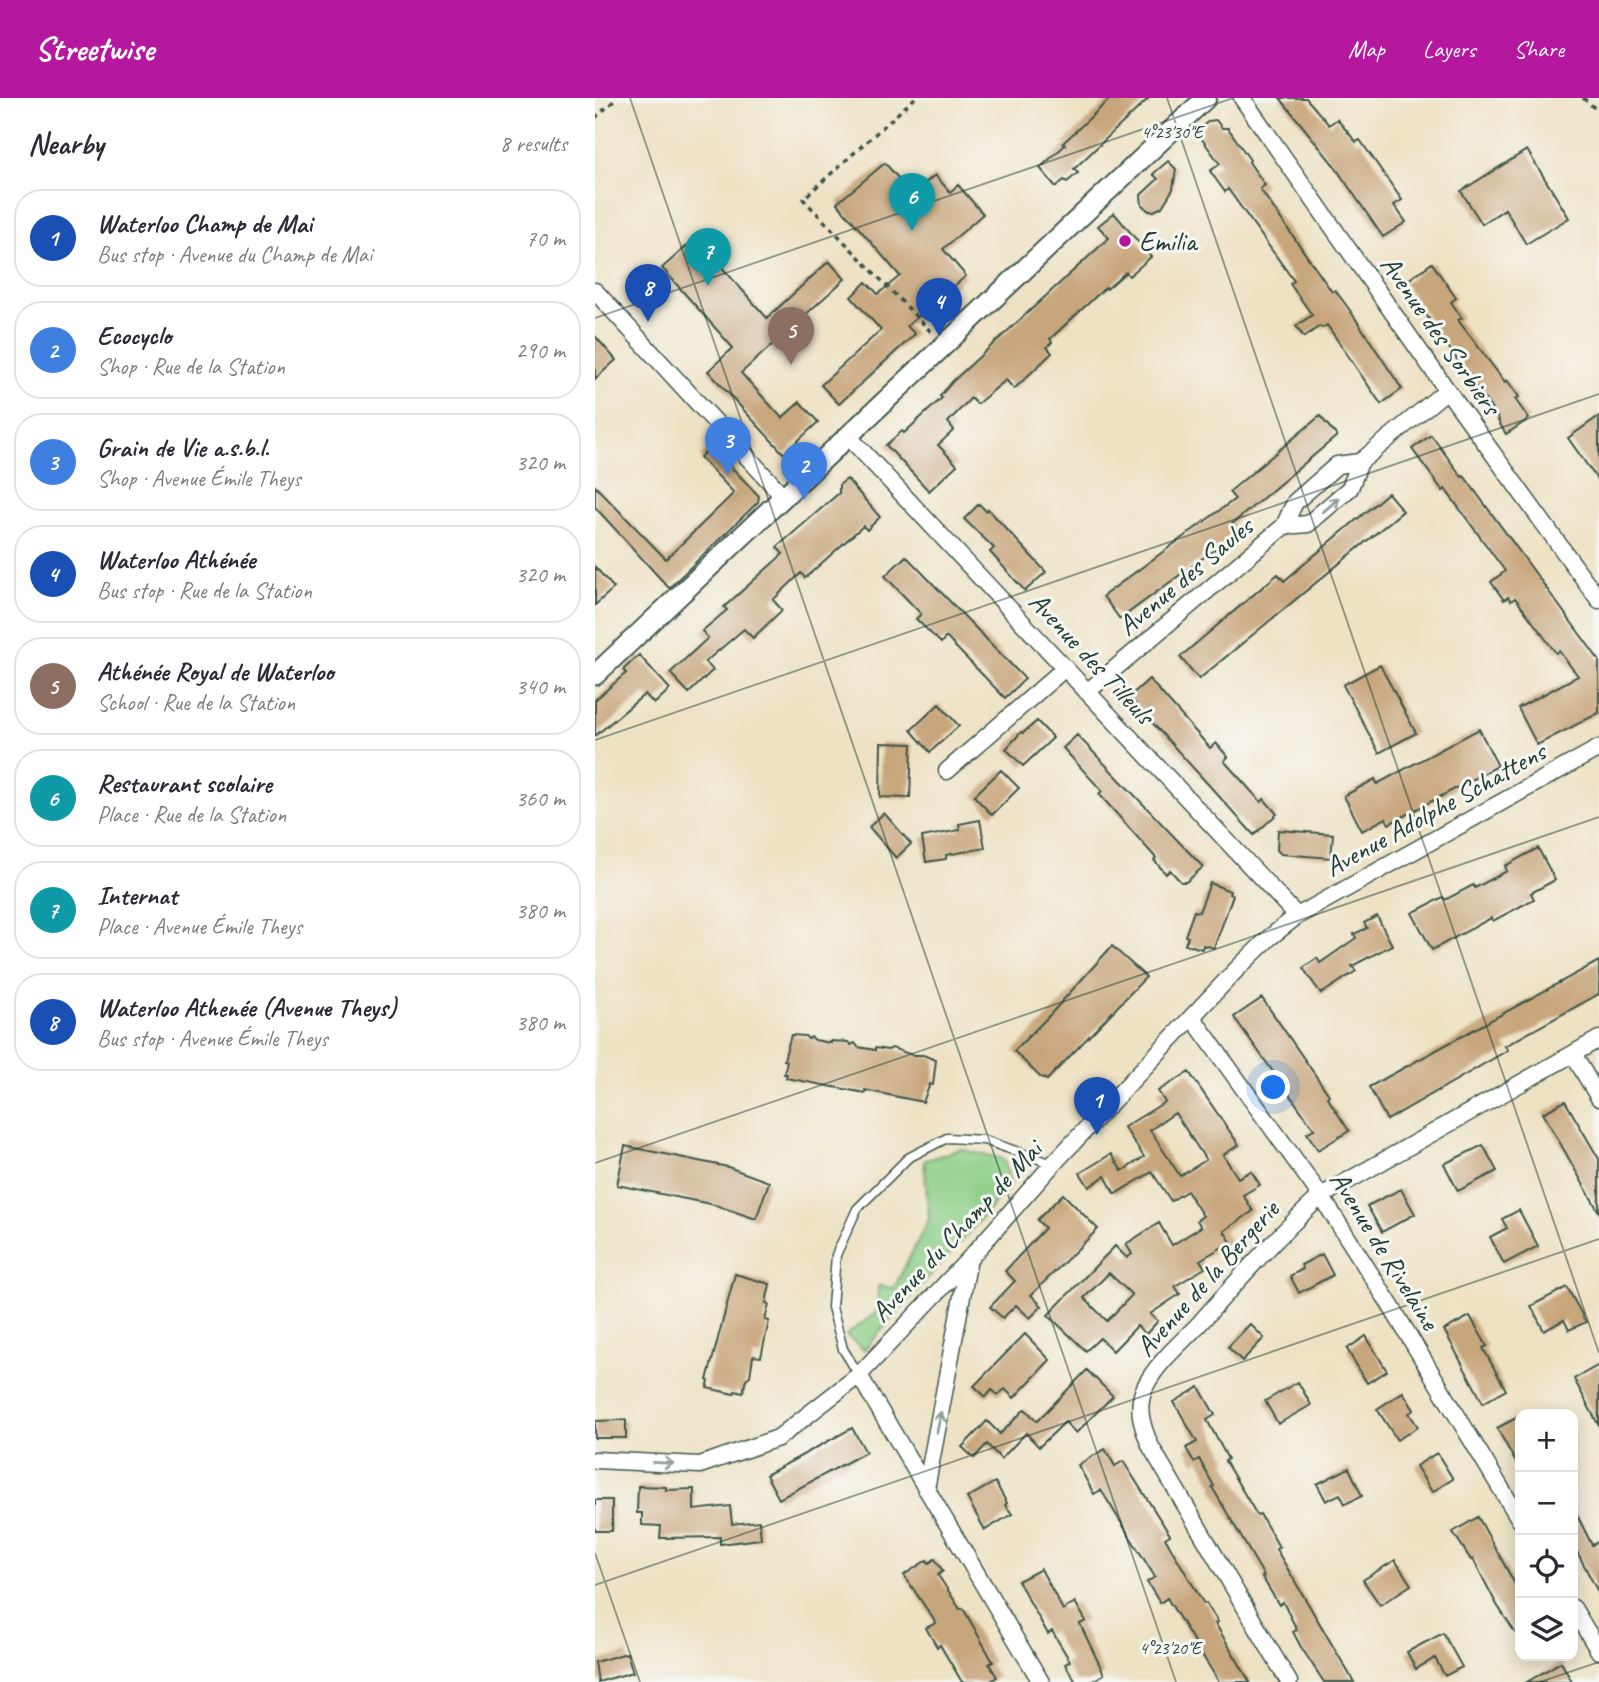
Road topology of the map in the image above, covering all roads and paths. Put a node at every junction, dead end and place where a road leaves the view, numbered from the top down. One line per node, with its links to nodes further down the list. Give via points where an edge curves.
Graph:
1 (617, 98): 7 (path)
2 (915, 98): 9 (path, via 803,199)
3 (1206, 98): 9 (street)
4 (1242, 98): 10 (street, Avenue des Sorbiers)
5 (1583, 98): 6 (path)
6 (1599, 112)
7 (595, 118)
8 (595, 291): 13 (street)
9 (944, 345): 11 (street)
10 (1447, 390): 12 (street, Avenue des Saules); 15 (street, Avenue des Sorbiers)
11 (848, 436): 13 (street); 16 (street, Avenue des Tilleuls)
12 (1360, 462): 14 (street, Avenue des Saules, via 1337,465 1296,502); 14 (street, Avenue des Saules, one-way to 12, via 1308,524 1350,488)
13 (784, 497): 17 (street)
14 (1284, 526): 18 (street, Avenue des Saules)
15 (1599, 600)
16 (1065, 668): 18 (street, Avenue des Tilleuls); 20 (street)
17 (595, 675)
18 (1087, 692): 21 (street, Avenue des Tilleuls)
19 (1599, 748): 21 (street, Avenue Adolphe Schattens)
20 (947, 771)
21 (1297, 916): 22 (street, Avenue du Champ de Mai, via 1269,938)
22 (1192, 1017): 26 (street, Avenue du Champ de Mai); 27 (street, Avenue de Rivelaine)
23 (1599, 1039): 24 (street, Avenue de la Bergerie)
24 (1573, 1054): 25 (street); 27 (street, Avenue de la Bergerie)
25 (1599, 1098)
26 (1053, 1164): 28 (street, Avenue du Champ de Mai); 29 (lane, via 983,1140 947,1138 908,1158 857,1209 835,1255 832,1307 843,1349)
27 (1321, 1196): 32 (street, Avenue de Rivelaine); 36 (street, Avenue de la Bergerie, via 1159,1368 1145,1387 1141,1406 1141,1425 1151,1447)
28 (969, 1259): 29 (street, Avenue du Champ de Mai); 31 (street, one-way to 28)
29 (859, 1375): 30 (street, Avenue du Champ de Mai, one-way to 29, via 700,1465 778,1438); 31 (street)
30 (595, 1460)
31 (926, 1489): 35 (street)
32 (1515, 1512)
33 (1578, 1616): 34 (street)
34 (1599, 1651)
35 (1041, 1682)
36 (1289, 1682)

